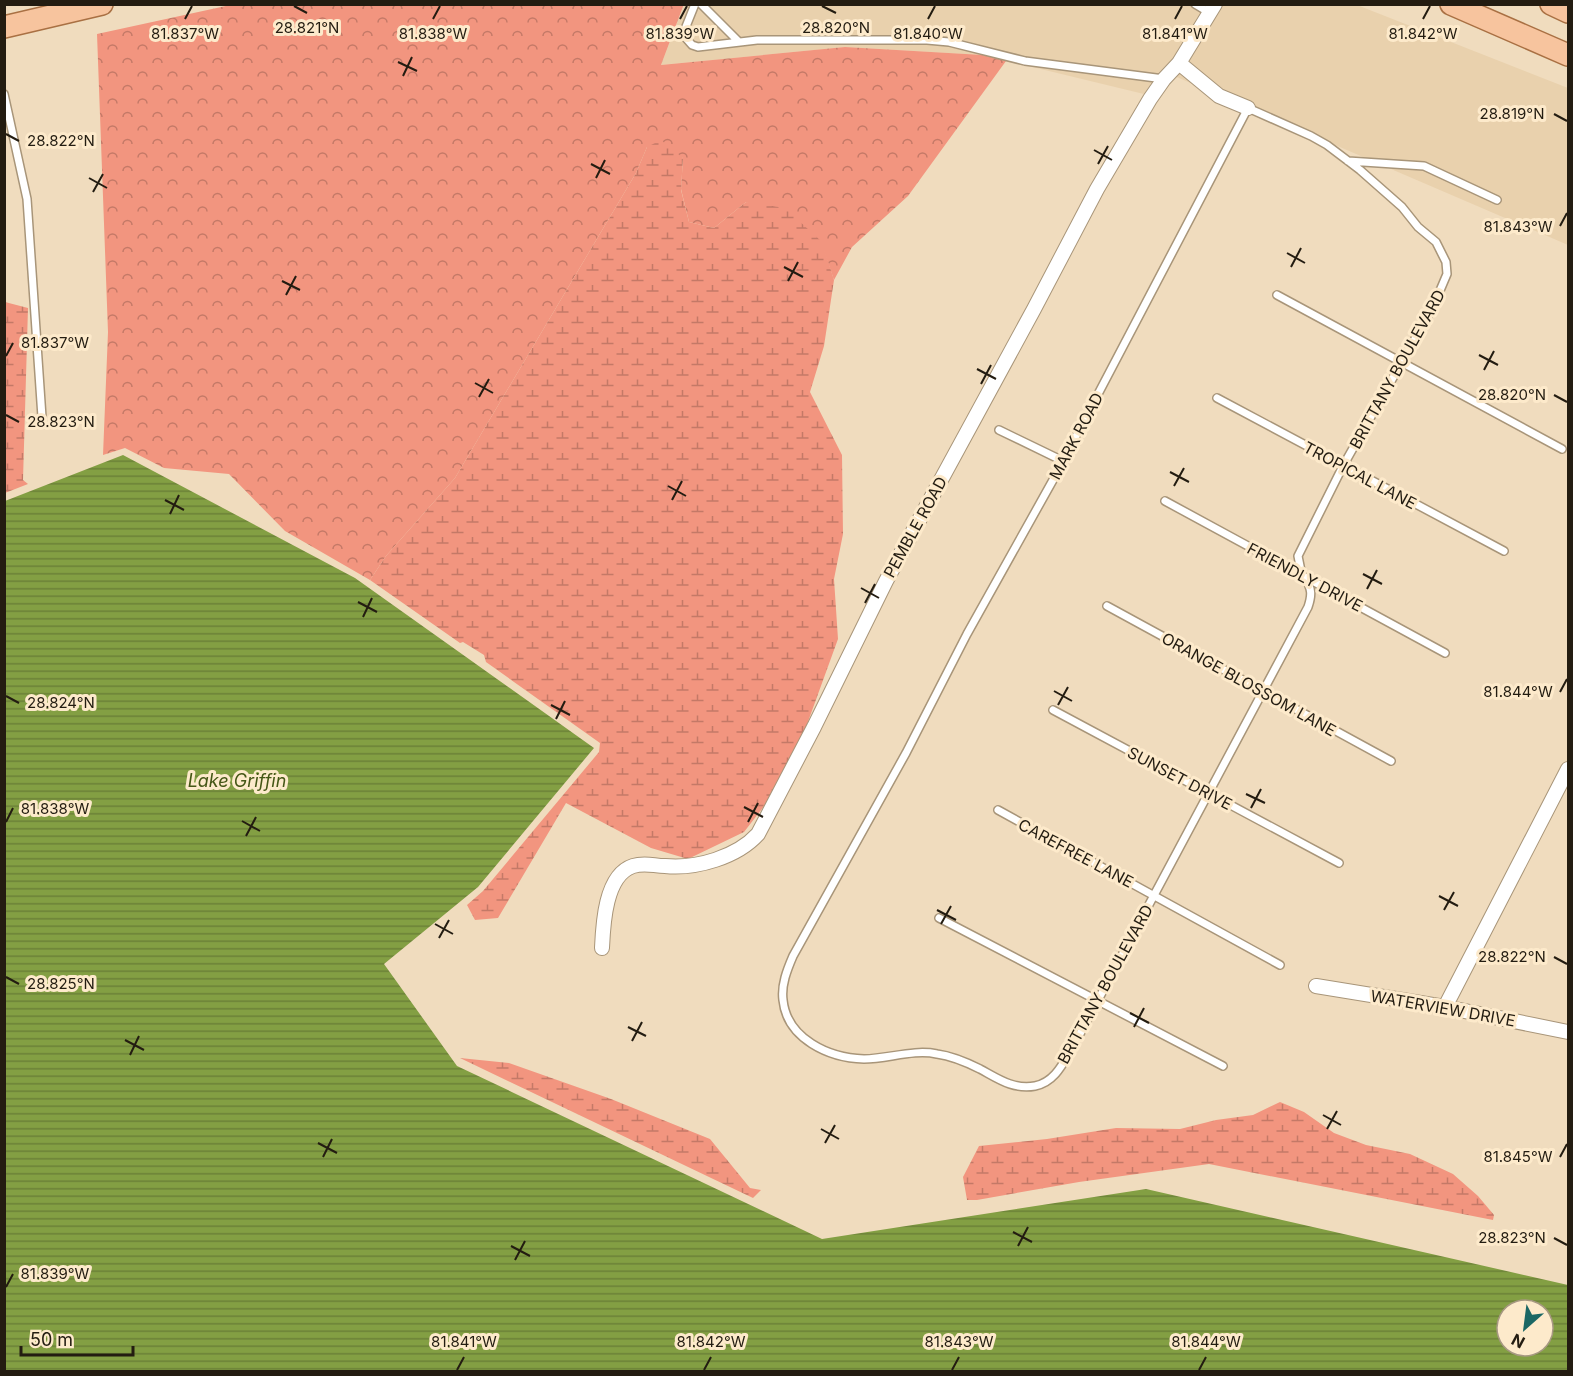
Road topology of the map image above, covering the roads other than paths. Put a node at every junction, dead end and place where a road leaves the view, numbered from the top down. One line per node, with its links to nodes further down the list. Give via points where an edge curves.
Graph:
1 (102, 4): 7 (main road)
2 (695, 4): 11 (lane, via 685,29 685,37 692,45)
3 (701, 4): 11 (lane)
4 (1195, 4): 8 (lane)
5 (1451, 4): 12 (main road)
6 (1551, 4): 9 (main road)
7 (69, 9): 10 (main road)
8 (1213, 9): 13 (street)
9 (1569, 12)
10 (4, 27)
11 (740, 42): 14 (lane, via 949,42 1025,61)
12 (1569, 55)
13 (1179, 63): 14 (street, PEMBLE ROAD); 16 (street, via 1219,96)
14 (1164, 79): 42 (street, PEMBLE ROAD, via 1097,189 886,580 758,834 724,857 682,866 645,863 624,872 607,901)
15 (4, 94): 22 (lane, via 27,199)
16 (1248, 108): 17 (lane, BRITTANY BOULEVARD, via 1311,136); 25 (lane, MARK ROAD)
17 (1348, 161): 18 (lane, via 1424,166); 20 (lane, BRITTANY BOULEVARD, via 1436,242 1446,262 1443,289)
18 (1497, 200)
19 (1277, 295): 20 (lane)
20 (1401, 364): 24 (lane); 26 (lane, BRITTANY BOULEVARD)
21 (1217, 398): 26 (lane, TROPICAL LANE)
22 (42, 417)
23 (999, 430): 25 (lane)
24 (1562, 449)
25 (1063, 461): 39 (lane, MARK ROAD)
26 (1343, 466): 28 (lane, TROPICAL LANE); 29 (lane, BRITTANY BOULEVARD, via 1298,556)
27 (1165, 501): 29 (lane, FRIENDLY DRIVE)
28 (1504, 551)
29 (1304, 577): 31 (lane, FRIENDLY DRIVE); 32 (lane, BRITTANY BOULEVARD, via 1311,586 1308,607)
30 (1107, 606): 32 (lane, ORANGE BLOSSOM LANE)
31 (1446, 653)
32 (1263, 692): 34 (lane, ORANGE BLOSSOM LANE); 36 (lane, BRITTANY BOULEVARD)
33 (1053, 710): 36 (lane, SUNSET DRIVE)
34 (1391, 761)
35 (1569, 769): 46 (street)
36 (1208, 793): 38 (lane, SUNSET DRIVE); 40 (lane, BRITTANY BOULEVARD)
37 (998, 810): 40 (lane, CAREFREE LANE)
38 (1339, 863)
39 (827, 895): 45 (lane, BRITTANY BOULEVARD, via 793,956 783,999 785,1013 794,1028 829,1053 863,1059 935,1053 957,1059 1011,1085 1036,1086 1056,1075)
40 (1154, 895): 43 (lane, CAREFREE LANE); 45 (lane, BRITTANY BOULEVARD)
41 (939, 918): 45 (lane)
42 (602, 948)
43 (1280, 965)
44 (1316, 986): 46 (street, WATERVIEW DRIVE)
45 (1097, 1000): 48 (lane)
46 (1445, 1006): 47 (street, WATERVIEW DRIVE)
47 (1569, 1032)
48 (1223, 1066)

